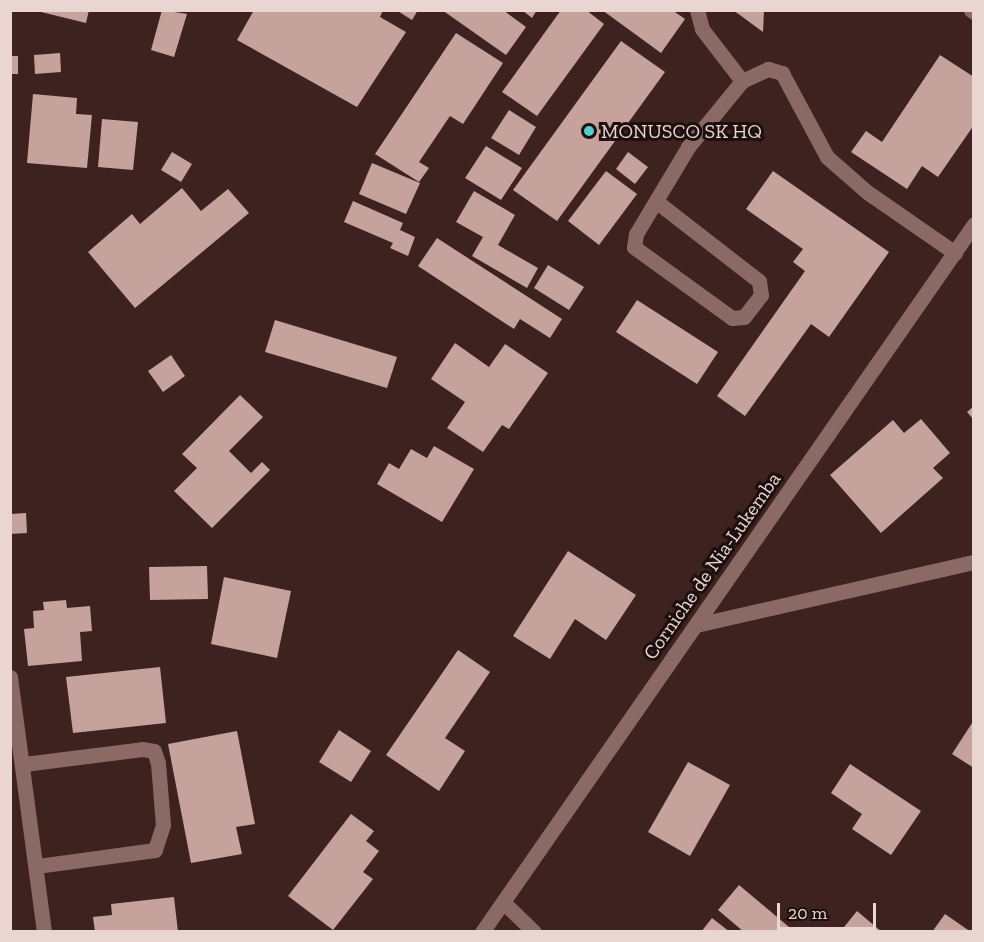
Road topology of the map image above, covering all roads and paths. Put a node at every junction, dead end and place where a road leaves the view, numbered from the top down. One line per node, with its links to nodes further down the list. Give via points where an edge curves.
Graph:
1 (697, 10): 2 (street, via 702,29)
2 (742, 81): 3 (street, via 688,147); 5 (street, via 768,69 782,73 827,158 867,192)
3 (657, 202): 3 (street, via 759,281 761,295 744,317 732,318 634,247 636,234)
4 (974, 224): 5 (street, Corniche de Nia-Lukemba)
5 (955, 253): 7 (street, Corniche de Nia-Lukemba)
6 (974, 562): 7 (street)
7 (696, 625): 11 (street, Corniche de Nia-Lukemba)
8 (10, 677): 9 (street)
9 (24, 764): 10 (street); 10 (street, via 142,749 154,751 158,763 163,825 155,850)
10 (36, 866): 12 (street)
11 (503, 902): 13 (street, Corniche de Nia-Lukemba); 14 (street)
12 (44, 932)
13 (482, 932)
14 (534, 932)

